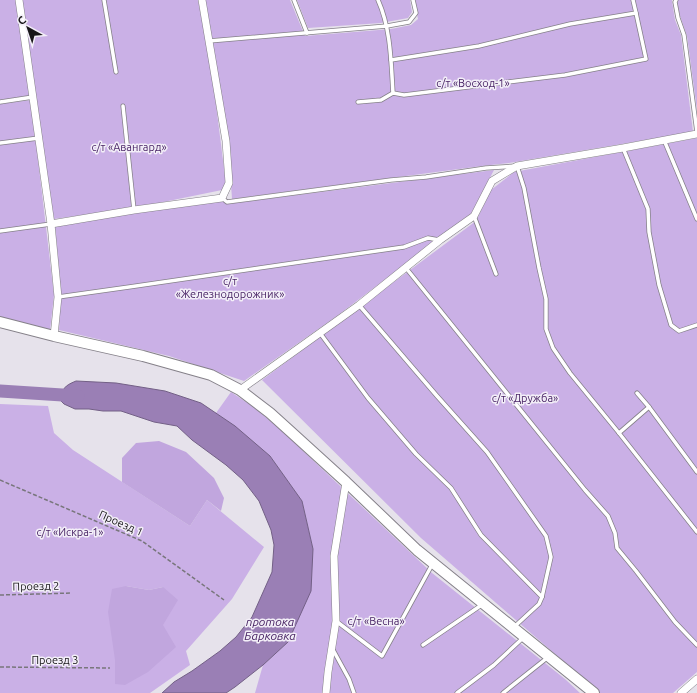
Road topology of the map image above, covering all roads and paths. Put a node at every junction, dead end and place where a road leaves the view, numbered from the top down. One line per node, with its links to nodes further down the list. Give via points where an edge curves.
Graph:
1 (19, 0): 16 (street)
2 (104, 0): 14 (lane)
3 (202, 0): 12 (street)
4 (294, 0): 11 (lane)
5 (378, 0): 10 (lane)
6 (413, 0): 10 (lane, via 416,13 409,22)
7 (633, 0): 9 (lane)
8 (676, 0): 20 (lane, via 684,36)
9 (636, 13): 13 (lane, via 570,24 479,46); 15 (lane, via 646,59 565,75 404,96)
10 (387, 26): 11 (lane); 13 (lane)
11 (307, 33): 12 (lane)
12 (209, 41): 26 (street, via 226,141 229,183)
13 (391, 60): 15 (lane)
14 (116, 72)
15 (393, 93): 18 (lane, via 381,100)
16 (32, 97): 17 (lane); 21 (street)
17 (0, 102)
18 (358, 102)
19 (123, 106): 27 (lane)
20 (697, 133): 22 (street)
21 (38, 138): 23 (lane); 30 (street)
22 (664, 140): 24 (street); 29 (lane)
23 (0, 143)
24 (623, 148): 25 (street); 38 (lane, via 648,209 649,232 671,325 679,331)
25 (517, 166): 26 (lane, via 227,202); 28 (street, via 492,181); 44 (lane, via 524,188 546,299 546,329 553,348)
26 (222, 198): 27 (street)
27 (134, 210): 30 (street)
28 (474, 216): 32 (street); 34 (lane)
29 (697, 219)
30 (51, 224): 31 (lane); 35 (street)
31 (0, 231)
32 (440, 240): 33 (street); 35 (lane, via 428,238 404,247)
33 (406, 268): 36 (street); 58 (lane, via 608,516 615,533 617,548 675,622)
34 (496, 274)
35 (58, 297): 40 (street)
36 (359, 306): 39 (street); 52 (lane, via 487,452 546,536 550,557)
37 (0, 322): 40 (main road)
38 (697, 325)
39 (320, 333): 41 (street); 52 (lane, via 368,398 416,454 451,488 481,535)
40 (54, 336): 41 (main road, via 144,356 211,375)
41 (240, 390): 47 (main road, via 270,413)
42 (637, 393): 43 (lane)
43 (649, 407): 44 (lane); 45 (lane)
44 (619, 433): 48 (lane)
45 (697, 472)
46 (0, 480): 53 (path, Проезд 1, via 142,540)
47 (346, 482): 49 (main road); 55 (street, via 334,556)
48 (697, 532)
49 (433, 563): 54 (main road); 55 (lane, via 382,656)
50 (72, 593): 51 (path, Проезд 2)
51 (0, 595)
52 (542, 597): 56 (lane, via 539,604)
53 (224, 600)
54 (484, 604): 56 (main road); 59 (lane)
55 (336, 621): 60 (street)
56 (513, 628): 57 (main road)
57 (524, 637): 61 (main road); 67 (lane, via 494,665)
58 (697, 645)
59 (423, 646)
60 (332, 647): 65 (street); 66 (lane)
61 (548, 657): 68 (lane); 69 (main road)
62 (0, 667): 63 (path, Проезд 3)
63 (110, 668)
64 (697, 679): 70 (street)
65 (326, 693)
66 (354, 693)
67 (457, 693)
68 (502, 693)
69 (594, 693)
70 (681, 693)

